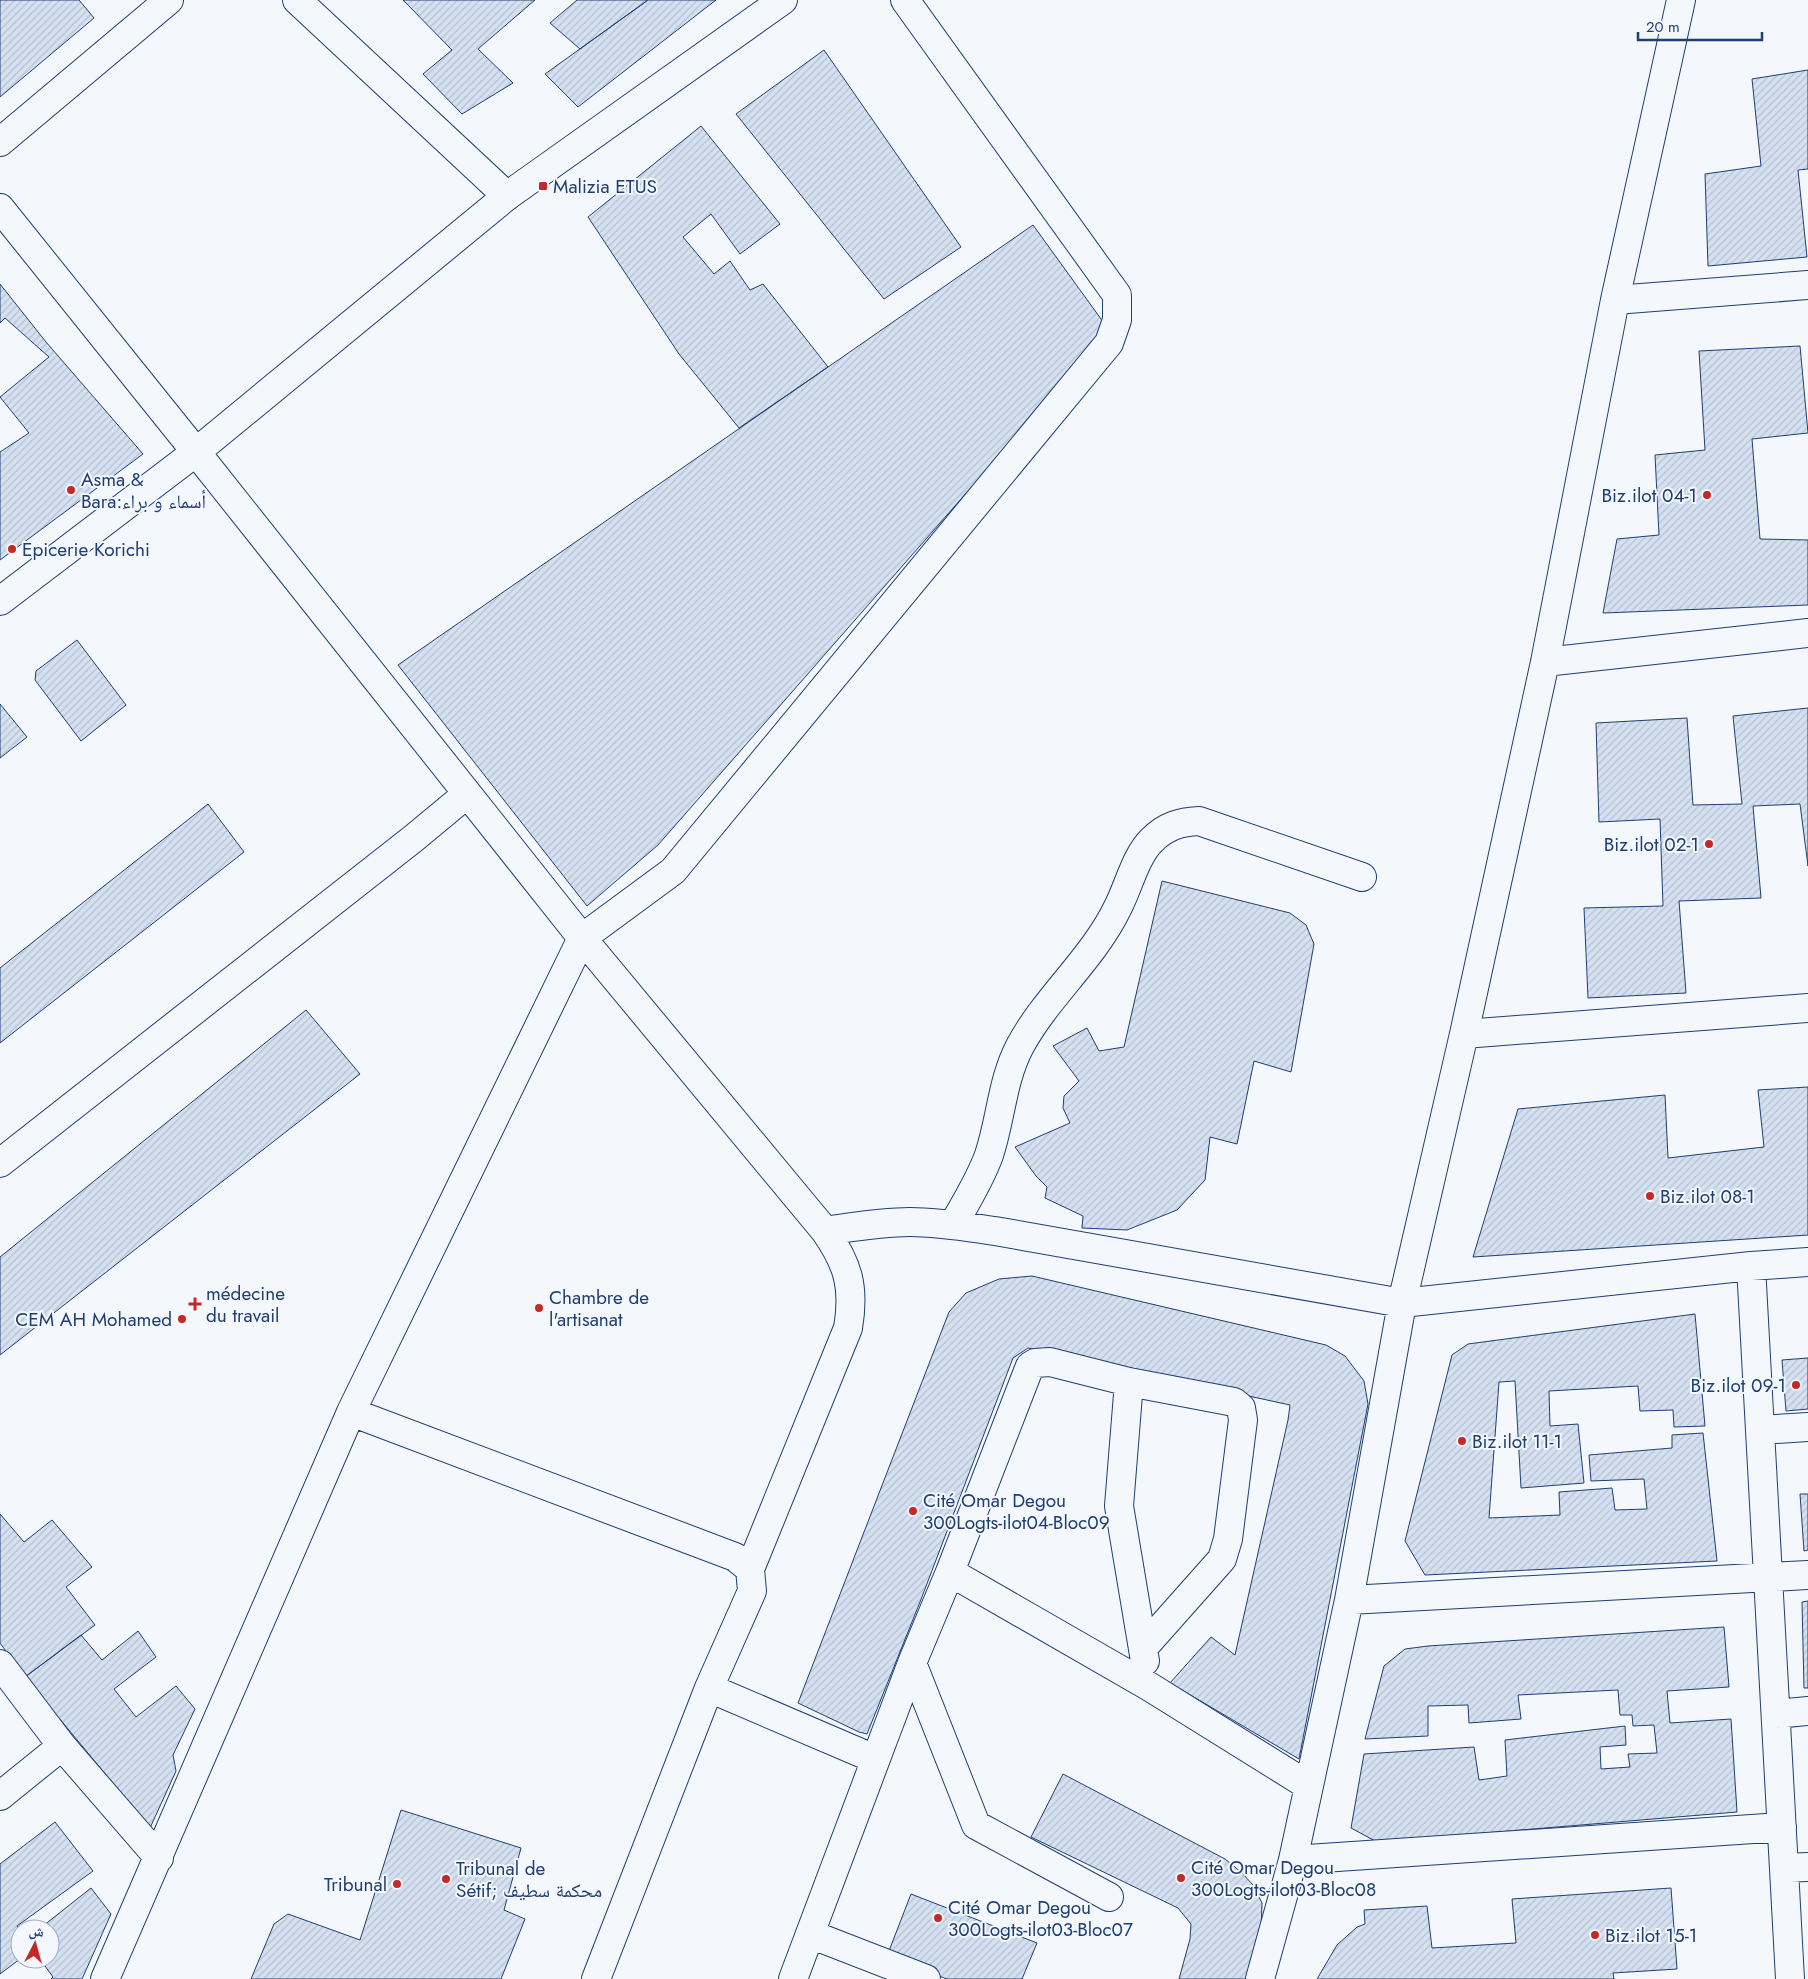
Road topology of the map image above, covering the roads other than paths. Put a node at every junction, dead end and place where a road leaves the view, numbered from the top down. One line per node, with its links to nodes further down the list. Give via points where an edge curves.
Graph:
1 (297, 0): 7 (street)
2 (783, 0): 7 (street)
3 (904, 0): 17 (street, via 1117,295 1117,320 1109,343 673,871)
4 (1688, 1): 10 (street)
5 (154, 4): 6 (street)
6 (0, 142)
7 (506, 196): 11 (street)
8 (0, 208): 11 (street)
9 (1808, 285): 10 (street)
10 (1615, 300): 14 (street)
11 (196, 452): 12 (street); 15 (street)
12 (0, 600)
13 (1808, 633): 14 (street)
14 (1545, 662): 19 (street)
15 (467, 794): 17 (street); 20 (street)
16 (1362, 877): 21 (street, via 1199,821 1180,822 1163,829 1150,842 1093,951 1020,1046 1008,1073 989,1156)
17 (582, 938): 22 (street); 27 (street)
18 (1808, 1008): 19 (street)
19 (1464, 1034): 25 (street)
20 (0, 1163)
21 (953, 1225): 22 (street, via 910,1222); 25 (street)
22 (825, 1230): 30 (street, via 846,1266 851,1286 848,1328)
23 (1808, 1262): 24 (street)
24 (1751, 1266): 25 (street); 29 (street)
25 (1402, 1303): 34 (street)
26 (1129, 1382): 31 (street, via 1050,1362 1030,1366); 35 (street, via 1119,1506); 35 (street, via 1234,1402 1241,1408 1243,1420 1228,1539 1222,1560)
27 (351, 1412): 30 (street, via 736,1557); 47 (street)
28 (1808, 1427): 29 (street)
29 (1760, 1430): 33 (street)
30 (750, 1569): 39 (street, via 752,1591)
31 (950, 1572): 36 (street); 38 (street)
32 (1808, 1575): 33 (street)
33 (1768, 1578): 34 (street); 41 (street)
34 (1349, 1600): 44 (street)
35 (1143, 1648): 38 (street)
36 (912, 1663): 43 (street); 50 (street, via 976,1825)
37 (0, 1664): 42 (street)
38 (1150, 1687): 44 (street)
39 (709, 1688): 43 (street); 53 (street)
40 (1808, 1711): 41 (street)
41 (1776, 1714): 46 (street)
42 (62, 1746): 45 (street); 47 (street)
43 (875, 1759): 51 (street)
44 (1309, 1786): 48 (street)
45 (0, 1796)
46 (1782, 1827): 48 (street); 49 (street)
47 (159, 1858): 52 (street)
48 (1293, 1860): 56 (street)
49 (1796, 1868): 57 (street)
50 (1109, 1897)
51 (810, 1934): 54 (street); 55 (street)
52 (106, 1979)
53 (596, 1979)
54 (793, 1979)
55 (926, 1979)
56 (1260, 1979)
57 (1790, 1979)

